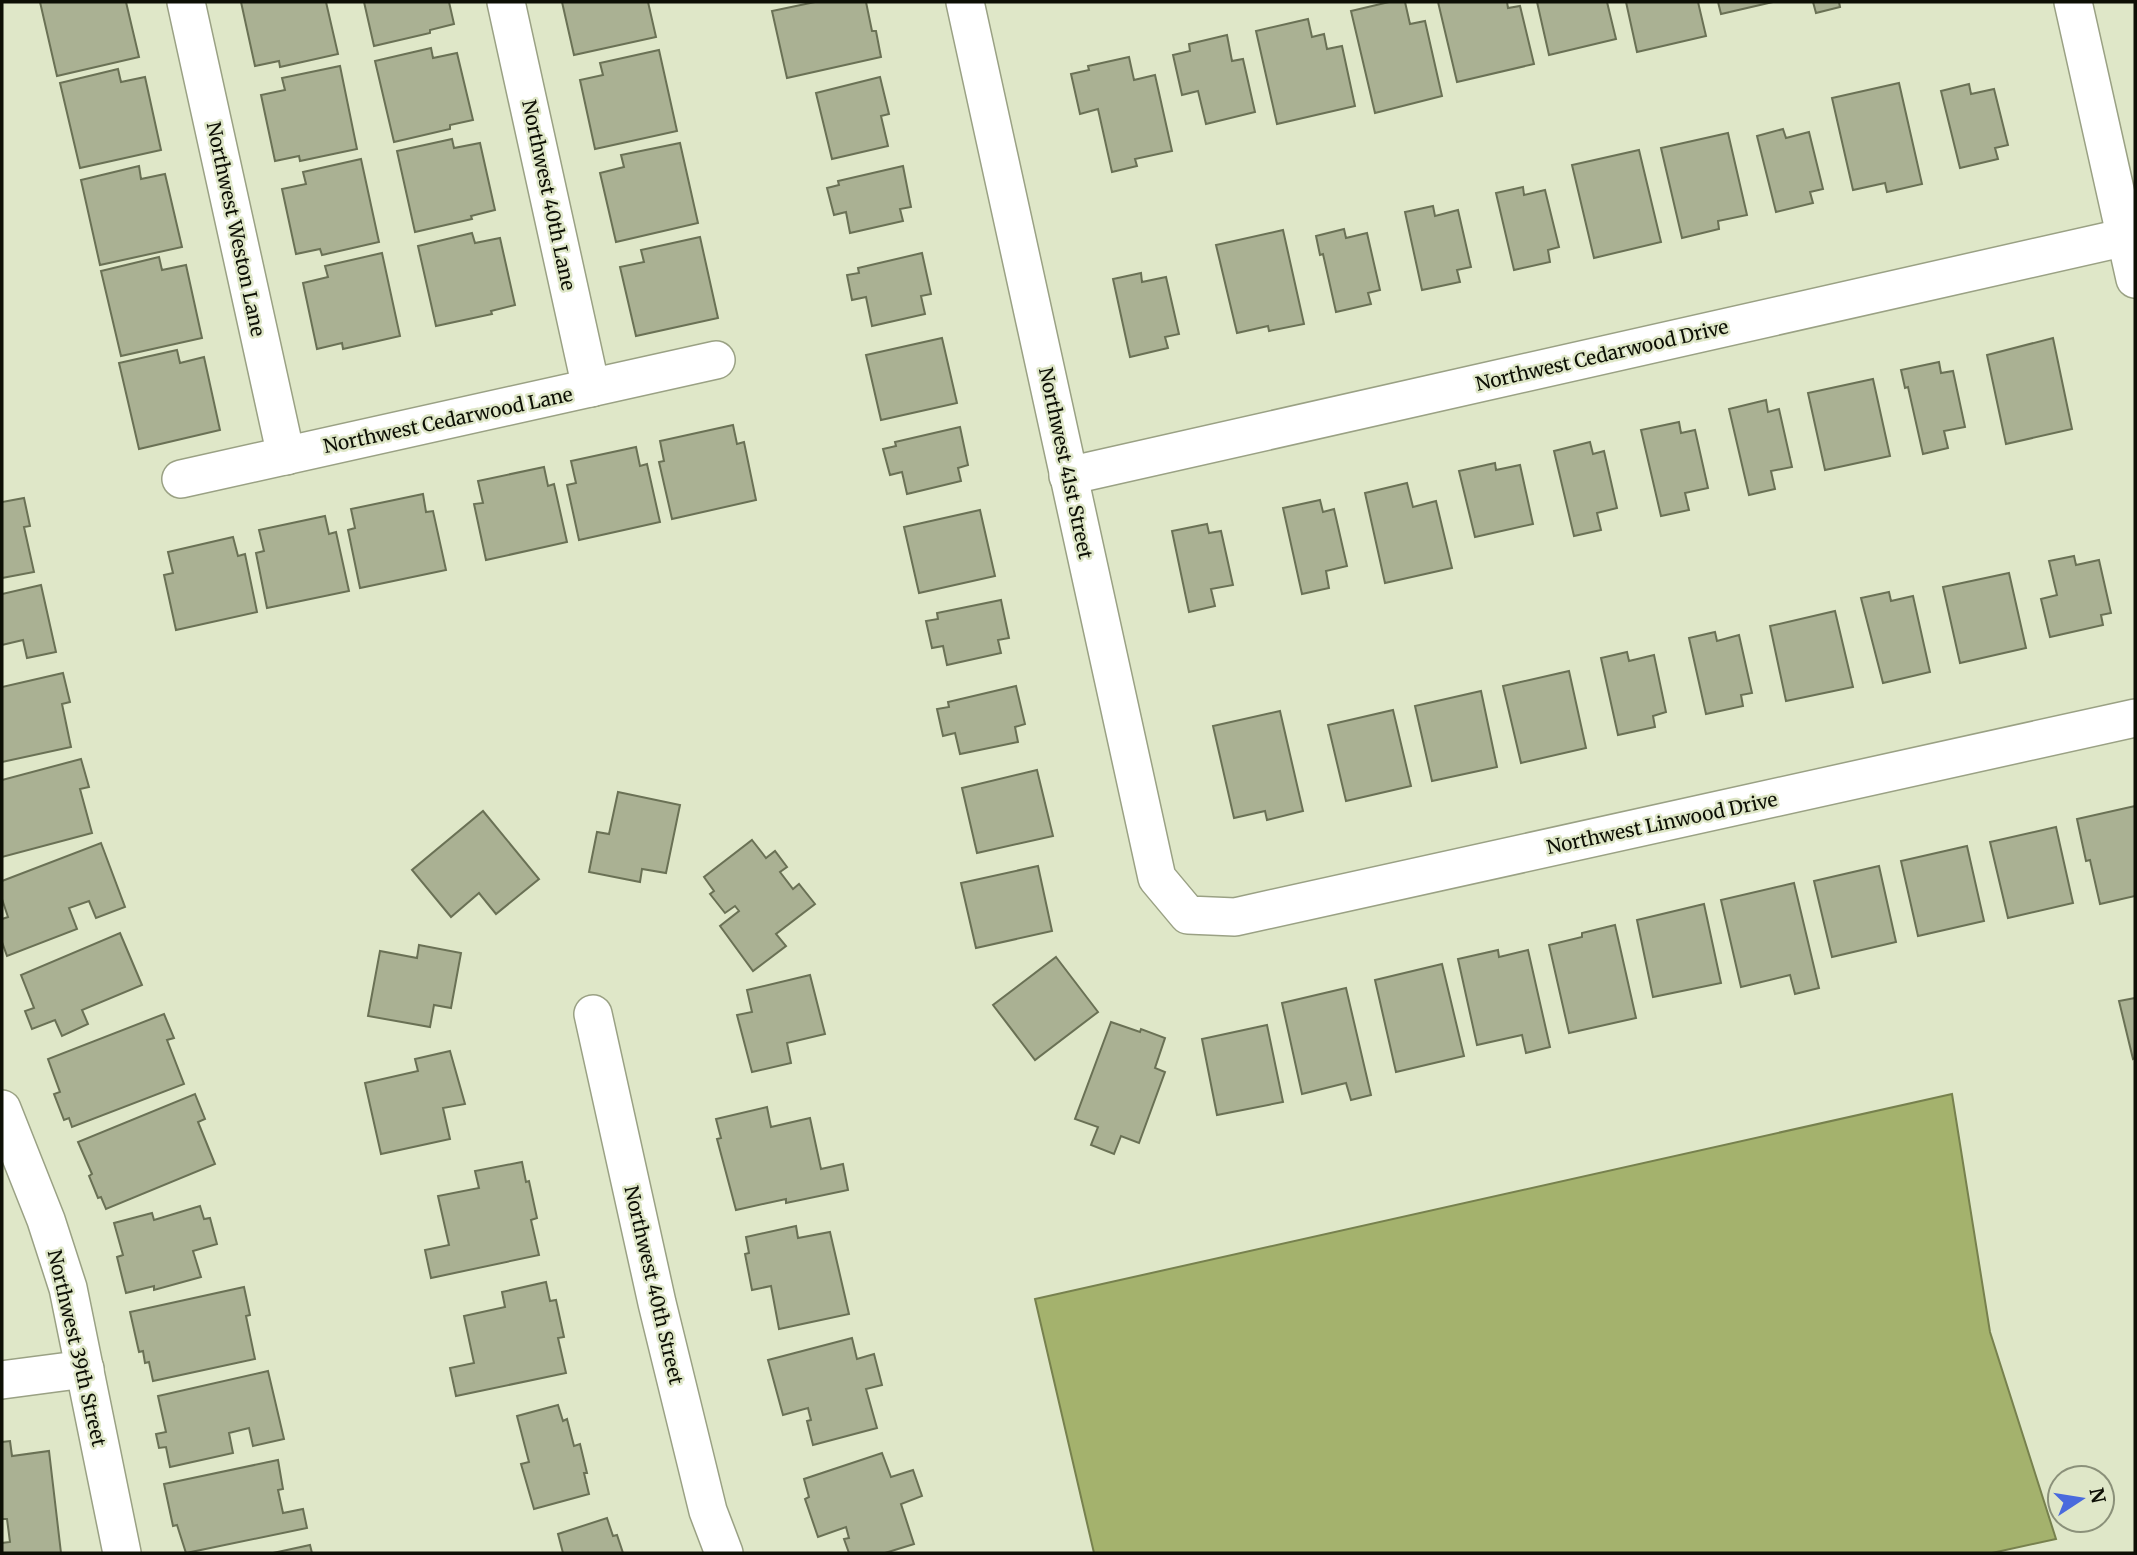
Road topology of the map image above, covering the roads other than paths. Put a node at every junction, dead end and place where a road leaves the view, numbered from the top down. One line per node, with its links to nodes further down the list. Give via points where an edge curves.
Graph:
1 (186, 2): 9 (street, Northwest Weston Lane)
2 (506, 2): 8 (street, Northwest 40th Lane)
3 (2073, 2): 5 (street)
4 (975, 4): 10 (street, Northwest 41st Street)
5 (2130, 236): 6 (street); 10 (street, Northwest Cedarwood Drive)
6 (2135, 279)
7 (716, 360): 8 (street, Northwest Cedarwood Lane)
8 (591, 388): 9 (street, Northwest Cedarwood Lane)
9 (286, 456): 11 (street, Northwest Cedarwood Lane)
10 (1069, 476): 13 (street, Northwest 41st Street, via 1157,878)
11 (181, 479)
12 (2135, 718): 13 (street, Northwest Linwood Drive, via 1235,917)
13 (1188, 915)
14 (593, 1014): 19 (street, Northwest 40th Street, via 657,1303 708,1511)
15 (2, 1109): 16 (street, Northwest 39th Street, via 68,1288)
16 (85, 1369): 17 (street); 18 (street, Northwest 39th Street)
17 (2, 1380)
18 (122, 1553)
19 (724, 1553)

